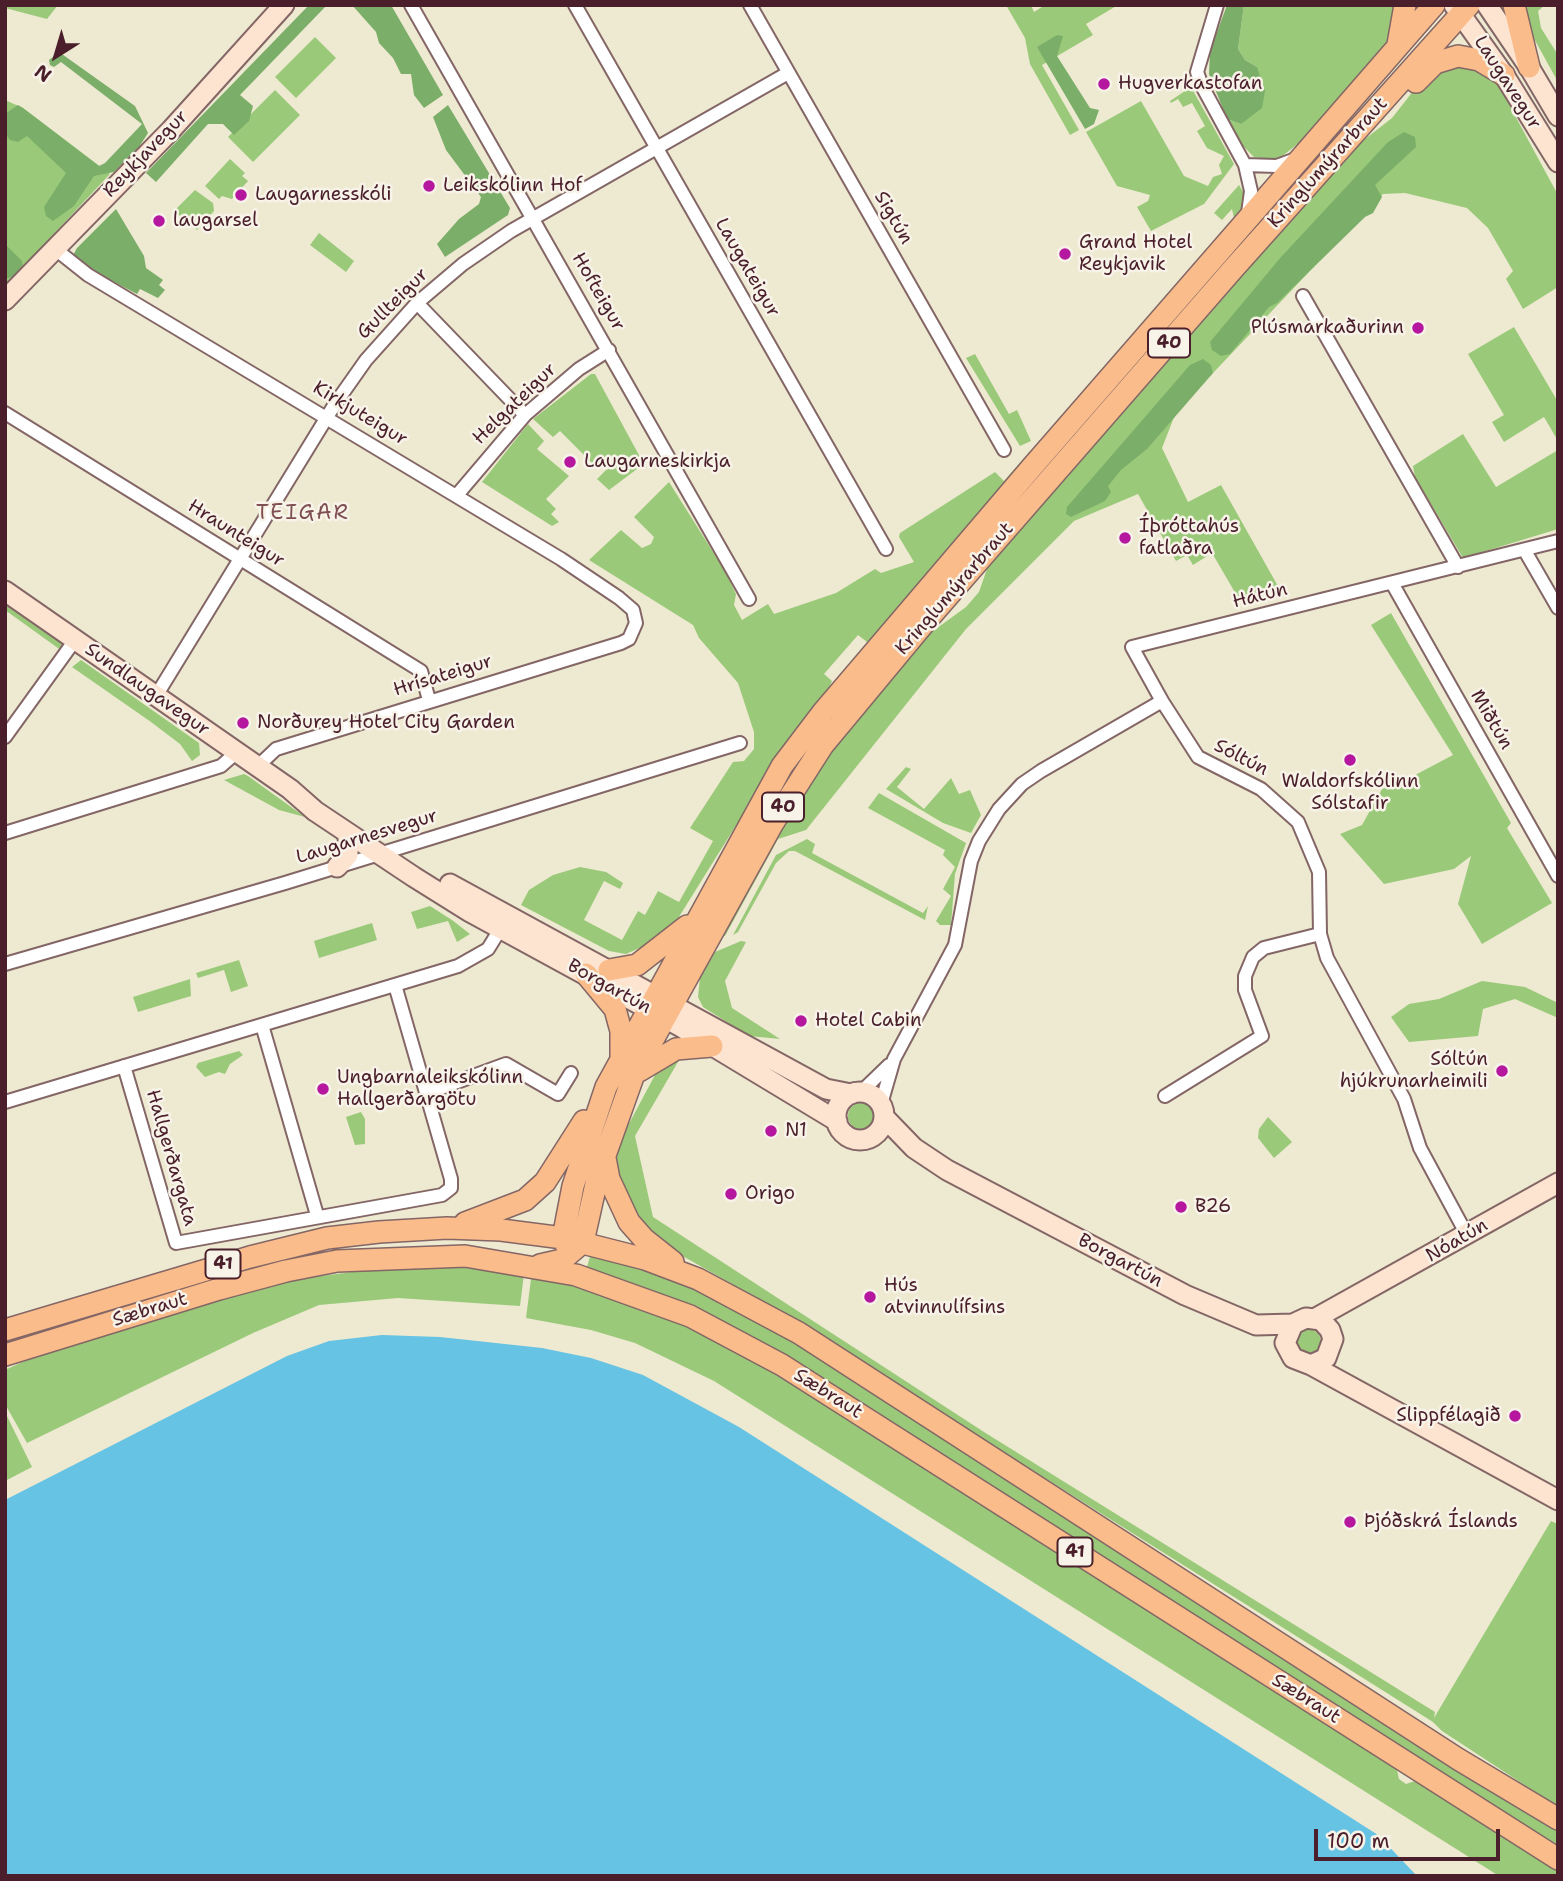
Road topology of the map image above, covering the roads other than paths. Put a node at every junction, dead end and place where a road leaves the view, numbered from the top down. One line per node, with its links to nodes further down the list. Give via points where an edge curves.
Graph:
1 (285, 5): 23 (street, Reykjavegur)
2 (411, 5): 21 (street, Hofteigur)
3 (575, 5): 17 (street, Laugateigur)
4 (750, 5): 13 (street, Sigtún)
5 (1217, 5): 20 (street, Kringlumýrarbraut, via 1198,72)
6 (1405, 5): 11 (main road)
7 (1434, 5): 11 (main road, Kringlumýrarbraut / 40)
8 (1487, 5): 12 (street, Laugavegur)
9 (1514, 5): 12 (main road)
10 (1461, 8): 14 (street, Laugavegur); 16 (main road, Kringlumýrarbraut / 40)
11 (1397, 47): 18 (main road, Kringlumýrarbraut / 40)
12 (1529, 67): 15 (street, Laugavegur)
13 (788, 73): 17 (street, Gullteigur); 31 (street, Sigtún)
14 (1504, 75): 16 (main road, via 1470,57 1442,59 1395,104); 19 (street, Laugavegur)
15 (1558, 116)
16 (1361, 127): 65 (main road, Kringlumýrarbraut / 40, via 1206,300 823,746)
17 (656, 149): 21 (street, Gullteigur); 34 (street, Laugateigur)
18 (1306, 151): 20 (street, via 1277,166); 22 (main road, Kringlumýrarbraut / 40)
19 (1558, 162)
20 (1245, 165): 22 (street, Kringlumýrarbraut, via 1251,200)
21 (534, 218): 26 (street, Gullteigur, via 471,258); 27 (street, Hofteigur)
22 (1243, 225): 52 (main road, Kringlumýrarbraut / 40, via 823,712)
23 (54, 248): 25 (street, Reykjavegur); 30 (street, Kirkjuteigur, via 77,268)
24 (1303, 296): 37 (street)
25 (5, 300)
26 (418, 303): 29 (street); 30 (street, Gullteigur, via 366,360)
27 (609, 350): 29 (street, Helgateigur); 40 (street, Hofteigur)
28 (5, 413): 36 (street, Hraunteigur)
29 (525, 415): 32 (street, Helgateigur)
30 (327, 417): 32 (street, Kirkjuteigur); 36 (street, Gullteigur)
31 (1004, 450)
32 (457, 495): 42 (street, Kirkjuteigur, via 620,598 633,610)
33 (1558, 541): 35 (street, Hátún)
34 (886, 549)
35 (1525, 551): 37 (street, Hátún); 41 (street)
36 (241, 559): 44 (street, Gullteigur); 45 (street, Hraunteigur, via 421,671)
37 (1458, 567): 38 (street, Hátún)
38 (1392, 583): 46 (street, Hátún, via 1132,647); 57 (street, Miðtún)
39 (5, 592): 43 (street, Sundlaugavegur)
40 (749, 599)
41 (1558, 608)
42 (636, 623): 45 (street, Hrísateigur, via 629,639 621,643)
43 (75, 640): 44 (street, Sundlaugavegur); 47 (street)
44 (156, 696): 49 (street, Sundlaugavegur)
45 (429, 700): 50 (street, Hrísateigur, via 276,749)
46 (1162, 701): 60 (street, Sóltún, via 1198,757 1261,789 1298,822 1319,872); 68 (street, via 1041,771 999,809 971,861 955,945)
47 (5, 737)
48 (740, 743): 55 (street, Laugarnesvegur)
49 (237, 752): 50 (street, Sundlaugavegur); 53 (street, via 220,766)
50 (257, 766): 51 (street, Sundlaugavegur)
51 (290, 789): 54 (street, Sundlaugavegur); 55 (street, Sundlaugavegur)
52 (753, 814): 58 (main road, Kringlumýrarbraut / 40); 65 (main road, via 746,852)
53 (5, 832)
54 (348, 833): 55 (street, Sundlaugavegur); 56 (street, via 348,855)
55 (387, 851): 56 (street, Laugarnesvegur); 59 (street, Borgartún, via 414,877)
56 (337, 867): 61 (street, Laugarnesvegur)
57 (1558, 876)
58 (701, 913): 62 (main road, via 637,965); 65 (main road, Kringlumýrarbraut / 40)
59 (505, 922): 62 (street, Borgartún); 63 (street, Borgartún); 64 (street, via 477,958)
60 (1320, 934): 75 (street, via 1264,948 1253,957 1245,990 1262,1036); 85 (street, Sóltún, via 1327,958 1404,1099 1423,1155)
61 (5, 964)
62 (609, 970): 65 (street, Borgartún)
63 (586, 974): 65 (street, Borgartún); 70 (main road, via 615,1009)
64 (395, 985): 66 (street); 73 (street, Hallgerðargata)
65 (662, 1005): 67 (street, Borgartún); 70 (main road, Kringlumýrarbraut / 40); 74 (street, Borgartún, via 826,1089)
66 (262, 1025): 69 (street); 83 (street)
67 (712, 1046): 70 (main road, via 676,1049); 78 (street, Borgartún)
68 (894, 1059): 74 (street, via 874,1082); 77 (street)
69 (124, 1066): 76 (street); 83 (street, Hallgerðargata, via 176,1244)
70 (628, 1066): 72 (main road, Kringlumýrarbraut / 40); 81 (main road, Kringlumýrarbraut / 40)
71 (570, 1073): 73 (street, via 558,1094 506,1064)
72 (606, 1087): 84 (main road, via 545,1182 525,1200); 86 (main road, Kringlumýrarbraut / 40, via 573,1186)
73 (427, 1093): 83 (street, Hallgerðargata, via 451,1179 448,1191)
74 (855, 1093): 77 (street, Borgartún, via 872,1096); 78 (street, via 839,1105)
75 (1165, 1096)
76 (5, 1102)
77 (883, 1111): 79 (street, via 880,1129); 80 (street, Borgartún)
78 (837, 1121): 79 (street, Borgartún, via 848,1137)
79 (871, 1138): 80 (street, Borgartún)
80 (914, 1148): 93 (street, Borgartún, via 1182,1294)
81 (604, 1156): 86 (main road, Kringlumýrarbraut / 40); 88 (main road, via 629,1222 654,1248)
82 (1558, 1183): 85 (street, Nóatún)
83 (317, 1215)
84 (447, 1228): 86 (main road, Sæbraut / 41); 94 (main road, Sæbraut / 41, via 327,1238)
85 (1467, 1235): 90 (street, Nóatún)
86 (572, 1245): 87 (main road, via 554,1263); 88 (main road, Sæbraut / 41, via 645,1259); 89 (main road, via 581,1273)
87 (534, 1266): 89 (main road, Sæbraut / 41); 97 (main road, Sæbraut / 41, via 465,1256 337,1261 233,1286)
88 (698, 1279): 101 (main road, Sæbraut / 41, via 799,1333)
89 (590, 1280): 102 (main road, Sæbraut / 41, via 690,1316 782,1365)
90 (1356, 1298): 91 (street, Nóatún); 95 (street, Nóatún)
91 (1316, 1318): 92 (street, Borgartún); 95 (street, Borgartún, via 1328,1326)
92 (1293, 1324): 93 (street, Borgartún); 96 (street)
93 (1256, 1325): 96 (street, Borgartún)
94 (5, 1330)
95 (1332, 1342): 98 (street, via 1326,1359); 99 (street, Borgartún)
96 (1286, 1349): 98 (street, Borgartún, via 1296,1361)
97 (5, 1355)
98 (1311, 1365): 99 (street, Borgartún)
99 (1357, 1389): 100 (street, Borgartún)
100 (1558, 1500)
101 (1558, 1819)
102 (1558, 1859)

